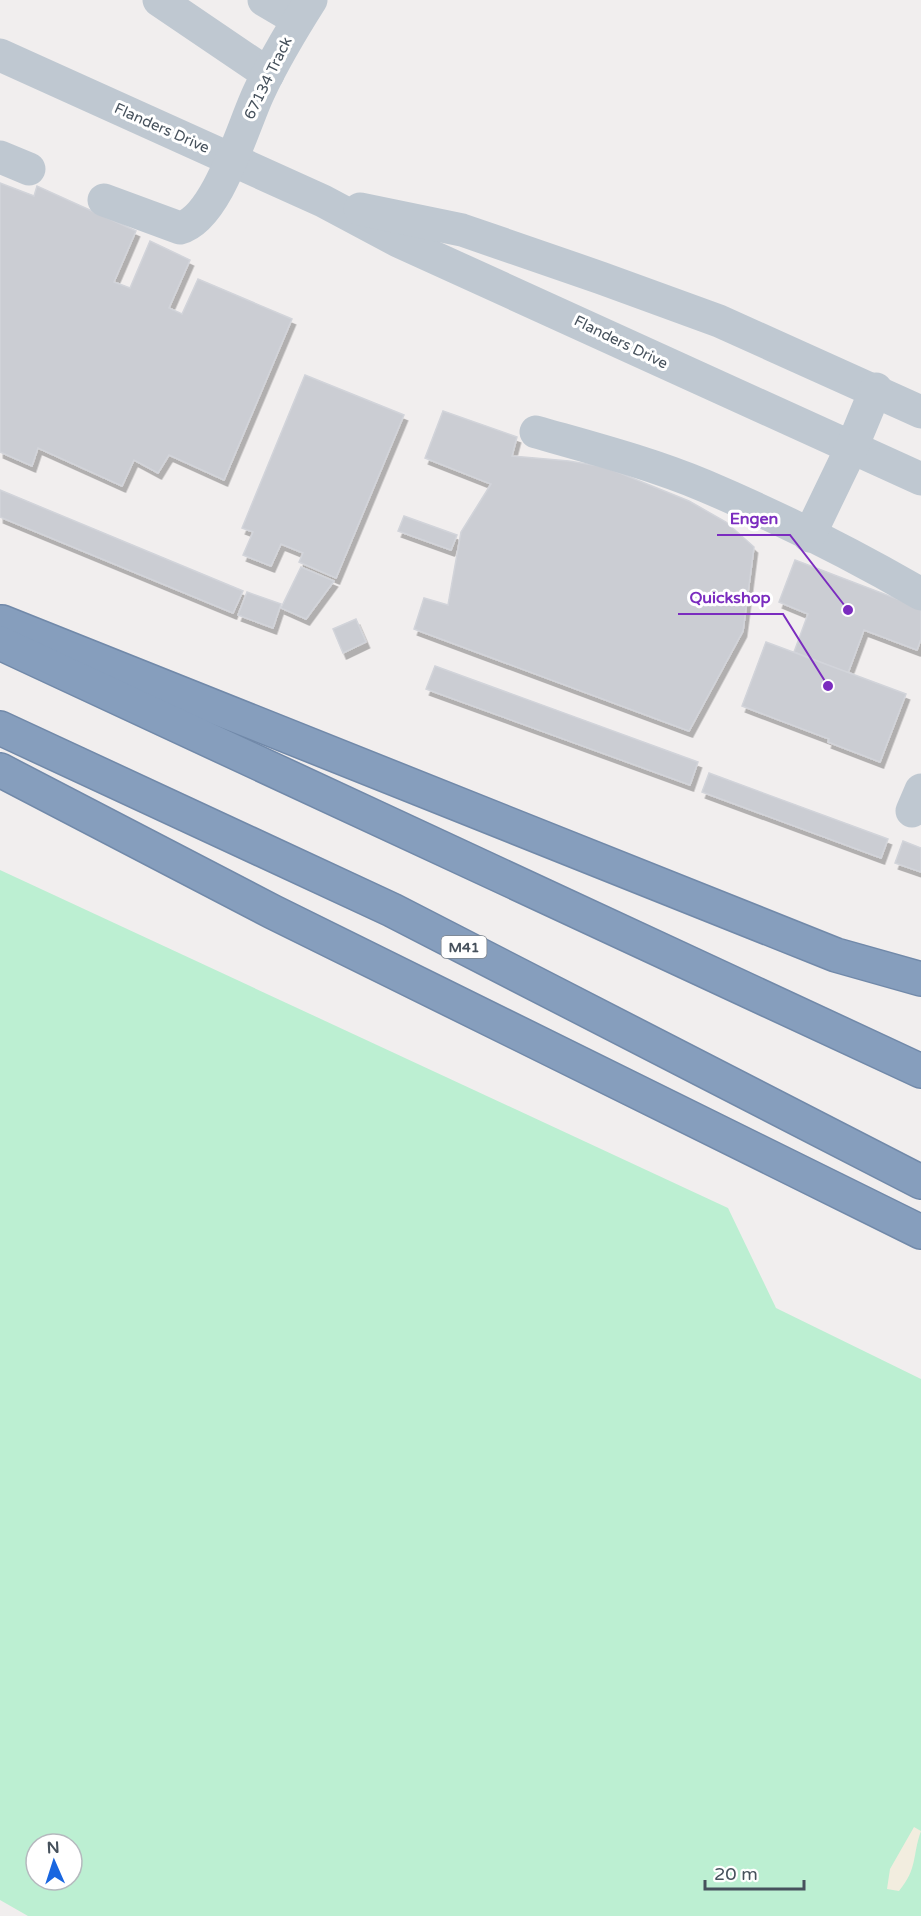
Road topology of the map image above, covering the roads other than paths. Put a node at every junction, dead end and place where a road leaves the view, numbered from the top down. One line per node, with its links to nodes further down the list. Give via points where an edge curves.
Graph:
1 (159, 0): 5 (street)
2 (264, 0): 3 (street)
3 (305, 10): 5 (street, 67134 Track)
4 (0, 54): 6 (street, Flanders Drive)
5 (268, 74): 6 (street, 67134 Track)
6 (231, 159): 7 (street, 67134 Track, via 214,197 188,226 170,226); 8 (street, Flanders Drive)
7 (104, 201)
8 (323, 201): 9 (street, Flanders Drive, via 462,230 718,321); 12 (street, Flanders Drive, via 398,241)
9 (876, 389): 10 (street, Flanders Drive); 12 (street)
10 (921, 412)
11 (536, 432): 14 (street, via 638,461 704,486)
12 (852, 447): 13 (street, Flanders Drive); 14 (street)
13 (921, 479)
14 (809, 536): 15 (street)
15 (921, 594)
16 (0, 621): 20 (highway, via 837,955)
17 (0, 644): 21 (highway)
18 (0, 728): 22 (highway, M41, via 392,910)
19 (0, 770): 23 (highway, via 273,912)
20 (921, 980)
21 (921, 1071)
22 (921, 1182)
23 (921, 1232)

